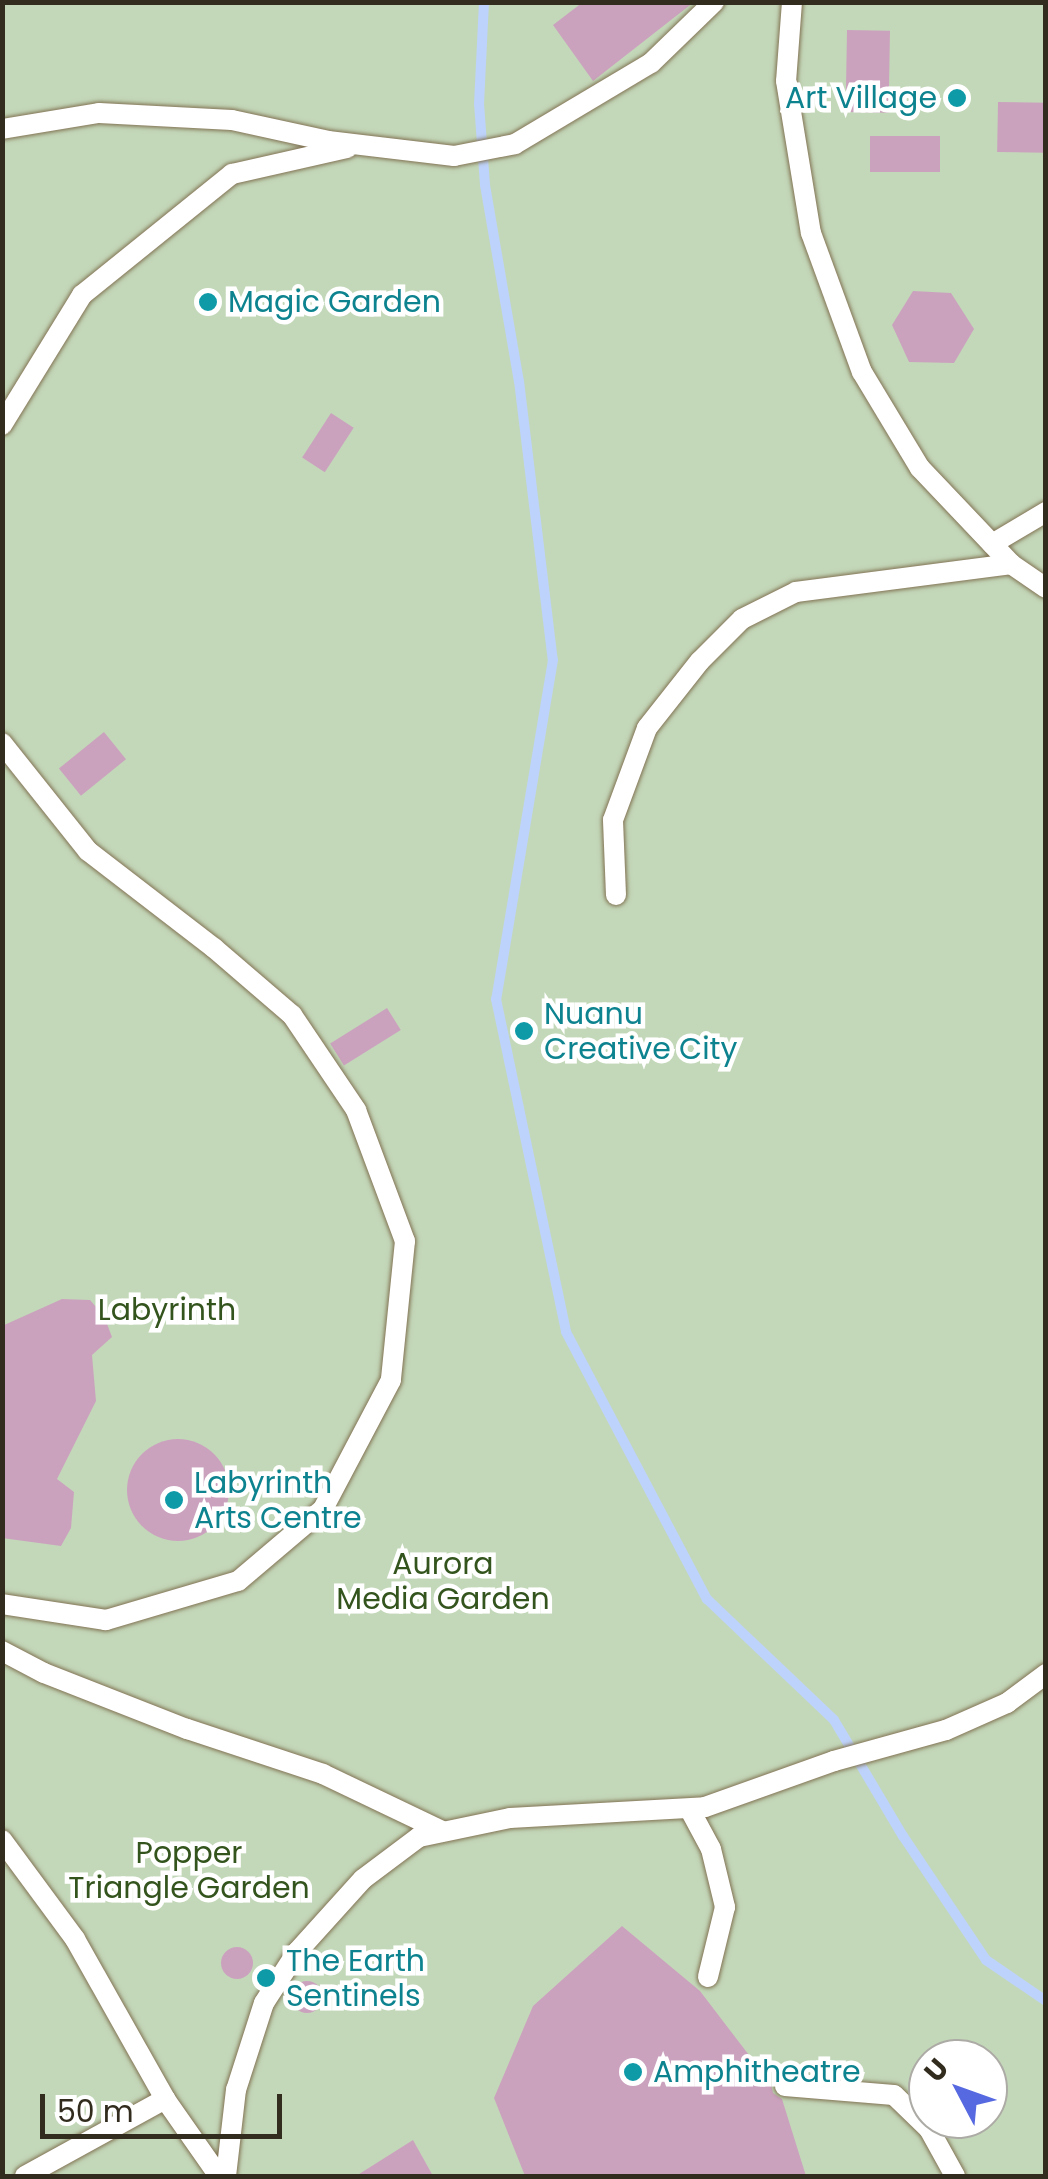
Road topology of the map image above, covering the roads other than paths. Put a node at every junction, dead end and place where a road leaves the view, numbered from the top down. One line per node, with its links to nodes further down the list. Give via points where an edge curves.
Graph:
1 (714, 2): 4 (lane, via 651,63 515,144 454,156)
2 (792, 2): 7 (lane, via 786,81 811,233 862,372 920,468)
3 (2, 129): 4 (lane, via 99,113 232,120)
4 (366, 144): 5 (lane, via 232,174 82,295)
5 (2, 425)
6 (1046, 512): 7 (lane)
7 (992, 544): 8 (lane)
8 (1011, 564): 9 (lane); 11 (lane, via 796,592 742,619 647,728 614,820)
9 (1046, 588)
10 (2, 744): 12 (lane, via 88,851 292,1015 356,1110 405,1240 391,1380 322,1509 238,1581 106,1620)
11 (616, 895)
12 (2, 1604)
13 (2, 1651): 16 (lane, via 169,1722 323,1774)
14 (1046, 1674): 15 (lane, via 1007,1703 946,1730)
15 (690, 1810): 16 (lane, via 510,1818); 18 (lane, via 711,1849 725,1907)
16 (442, 1830): 22 (lane, via 419,1837 363,1878 297,1952 264,2003 236,2090)
17 (2, 1840): 20 (lane, via 75,1939)
18 (708, 1977)
19 (785, 2086): 23 (lane, via 894,2095 929,2129)
20 (165, 2100): 21 (lane); 22 (lane)
21 (24, 2176)
22 (223, 2176)
23 (956, 2176)

